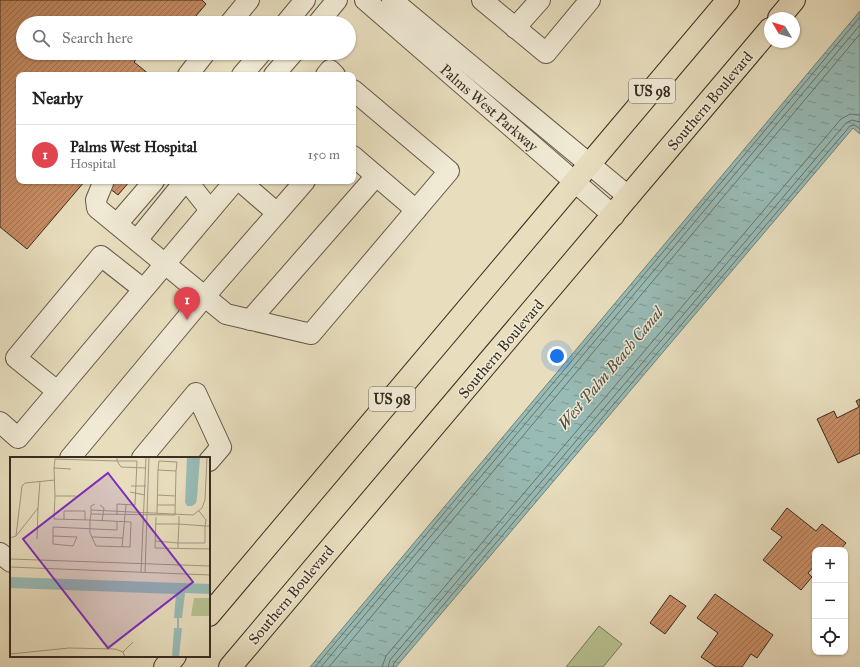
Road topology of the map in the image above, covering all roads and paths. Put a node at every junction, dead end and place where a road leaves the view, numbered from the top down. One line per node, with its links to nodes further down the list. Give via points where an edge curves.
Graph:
1 (249, 0): 12 (street)
2 (305, 0): 13 (street)
3 (337, 0): 14 (street)
4 (365, 0): 25 (street, Palms West Parkway)
5 (392, 0): 23 (street, Palms West Parkway)
6 (482, 0): 15 (street)
7 (540, 0): 15 (street)
8 (590, 0): 15 (street, via 546,53)
9 (728, 0): 23 (highway, US 98)
10 (794, 0): 11 (highway)
11 (784, 12)
12 (236, 16)
13 (292, 16)
14 (324, 16)
15 (515, 28)
16 (764, 36): 33 (highway, Southern Boulevard)
17 (200, 60): 19 (street)
18 (286, 60): 20 (street)
19 (190, 72)
20 (276, 72)
21 (356, 93): 35 (street, via 449,171)
22 (356, 159): 24 (street)
23 (590, 165): 25 (highway, US 98); 33 (street, Palms West Parkway)
24 (376, 176): 35 (street); 43 (street)
25 (574, 183): 37 (street, Palms West Parkway); 51 (highway, US 98)
26 (102, 184): 38 (street, via 96,200 97,208)
27 (151, 184): 38 (street)
28 (184, 184): 39 (street)
29 (188, 184): 34 (street)
30 (232, 184): 34 (street)
31 (243, 184): 36 (street)
32 (302, 184): 36 (street)
33 (629, 197): 37 (highway, Southern Boulevard)
34 (210, 210): 40 (street)
35 (416, 210): 43 (street, via 311,334)
36 (277, 213): 42 (street)
37 (614, 216): 54 (highway, Southern Boulevard)
38 (117, 224): 39 (street)
39 (137, 240): 40 (street)
40 (165, 263): 41 (street); 42 (street)
41 (143, 289): 44 (street); 44 (street, via 101,256 16,358)
42 (205, 296): 43 (street, via 226,314); 46 (street)
43 (250, 320)
44 (57, 392): 45 (street, via 18,438)
45 (0, 422)
46 (71, 457)
47 (143, 457): 48 (street, via 196,393 221,447)
48 (210, 460)
49 (0, 553): 50 (street)
50 (10, 561)
51 (210, 614)
52 (174, 657): 53 (highway)
53 (165, 667)
54 (230, 667)

